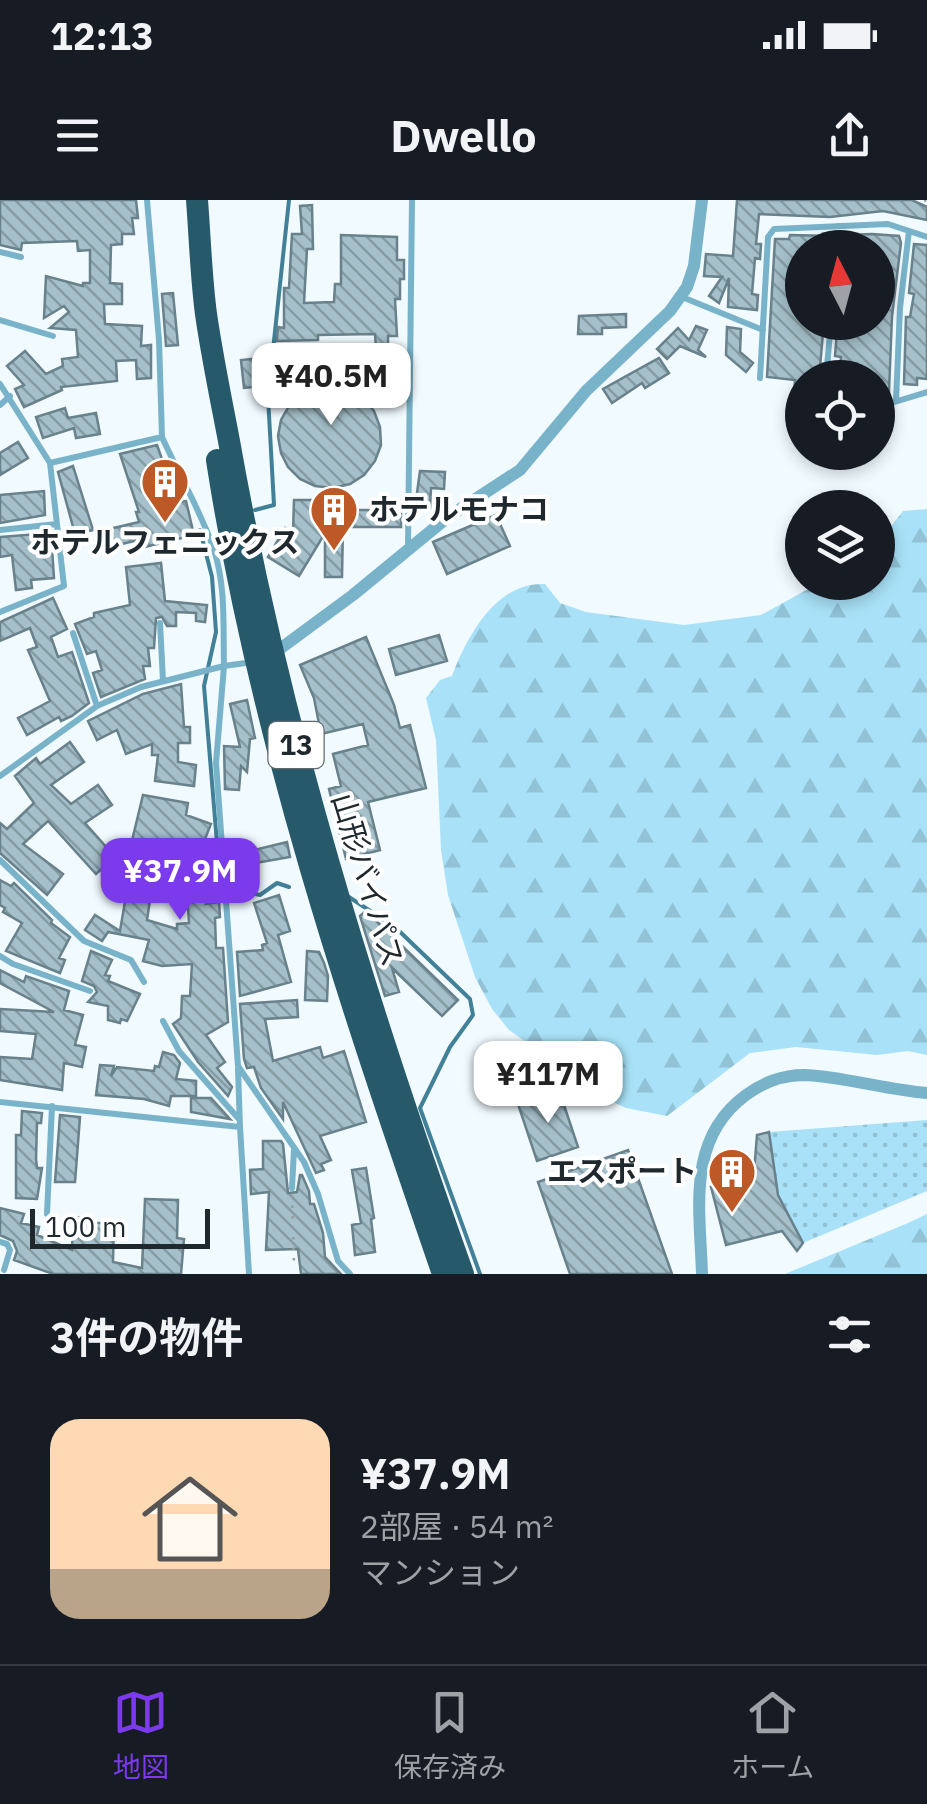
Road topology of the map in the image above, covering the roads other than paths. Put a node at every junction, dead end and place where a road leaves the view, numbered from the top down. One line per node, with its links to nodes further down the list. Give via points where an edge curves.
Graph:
1 (147, 200): 24 (lane)
2 (183, 200): 32 (highway, 山形バイパス / 13, via 228,534)
3 (197, 200): 32 (highway, 山形バイパス / 13, via 206,313)
4 (412, 200): 17 (lane)
5 (702, 200): 12 (street, via 694,266)
6 (838, 226): 7 (lane); 8 (lane, via 888,224); 14 (lane, via 774,229 768,237)
7 (838, 230)
8 (908, 231): 9 (lane); 22 (lane)
9 (927, 237)
10 (0, 252): 11 (lane)
11 (21, 257)
12 (680, 296): 14 (lane); 28 (street, via 520,470)
13 (0, 320): 15 (lane)
14 (763, 330): 18 (lane)
15 (53, 336)
16 (305, 352): 17 (lane)
17 (409, 356): 28 (lane)
18 (760, 378)
19 (0, 384): 21 (lane)
20 (927, 392): 22 (lane)
21 (10, 396): 23 (lane); 25 (lane)
22 (896, 401)
23 (0, 405)
24 (162, 438): 25 (lane); 33 (lane, via 214,552)
25 (50, 463): 26 (lane)
26 (57, 524): 27 (lane); 29 (lane, via 64,586)
27 (0, 530)
28 (408, 547): 32 (street)
29 (1, 611)
30 (160, 622): 34 (lane)
31 (73, 634): 35 (lane)
32 (264, 658): 33 (lane); 54 (highway, 山形バイパス / 13, via 303,847); 55 (highway, 山形バイパス / 13)
33 (224, 666): 34 (lane); 42 (lane, via 216,763)
34 (162, 682): 35 (lane)
35 (97, 706): 36 (lane)
36 (0, 776)
37 (0, 860): 39 (lane, via 84,940 131,960)
38 (0, 956): 40 (lane)
39 (144, 982)
40 (90, 991)
41 (162, 1020): 46 (lane, via 178,1051)
42 (238, 1066): 46 (lane); 47 (lane)
43 (927, 1093): 56 (street, via 804,1075 776,1079 730,1107 699,1169)
44 (0, 1102): 45 (lane)
45 (52, 1106): 46 (lane); 49 (lane)
46 (240, 1123): 52 (lane)
47 (294, 1149): 48 (lane); 53 (lane, via 318,1194 338,1261)
48 (292, 1188)
49 (47, 1214)
50 (0, 1242): 51 (lane, via 10,1250)
51 (4, 1270)
52 (249, 1274)
53 (350, 1274)
54 (442, 1274)
55 (463, 1274)
56 (702, 1274)

